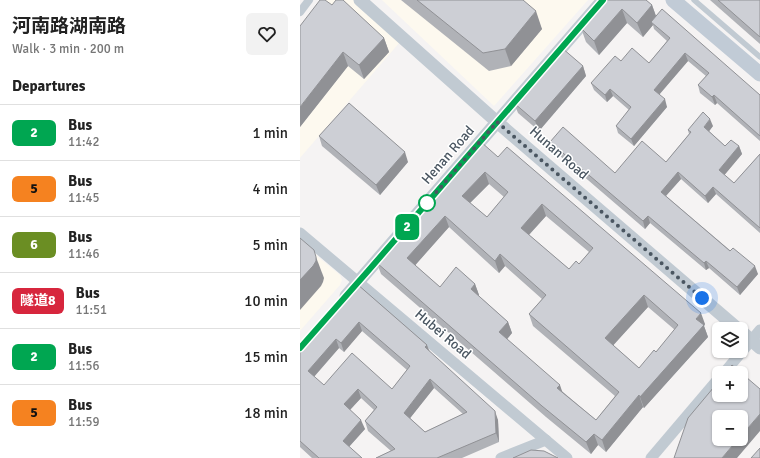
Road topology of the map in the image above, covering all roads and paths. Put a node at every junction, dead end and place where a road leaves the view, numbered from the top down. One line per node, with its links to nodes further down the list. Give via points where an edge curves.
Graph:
1 (309, 0): 6 (street)
2 (360, 0): 9 (street, Hunan Road)
3 (603, 0): 9 (street, Henan Road)
4 (672, 0): 8 (main road)
5 (694, 0): 7 (lane)
6 (300, 12)
7 (760, 57)
8 (760, 74)
9 (497, 122): 11 (street, Henan Road); 13 (street, Hunan Road)
10 (300, 233): 11 (street, Hubei Road)
11 (358, 283): 12 (street, Henan Road); 19 (street, Hubei Road)
12 (337, 306)
13 (730, 322)
14 (760, 330): 16 (street)
15 (748, 338): 16 (street)
16 (756, 344): 17 (street)
17 (732, 366)
18 (712, 386): 22 (street)
19 (546, 440): 20 (street); 21 (street, Hubei Road)
20 (501, 458)
21 (567, 458)
22 (651, 458)

